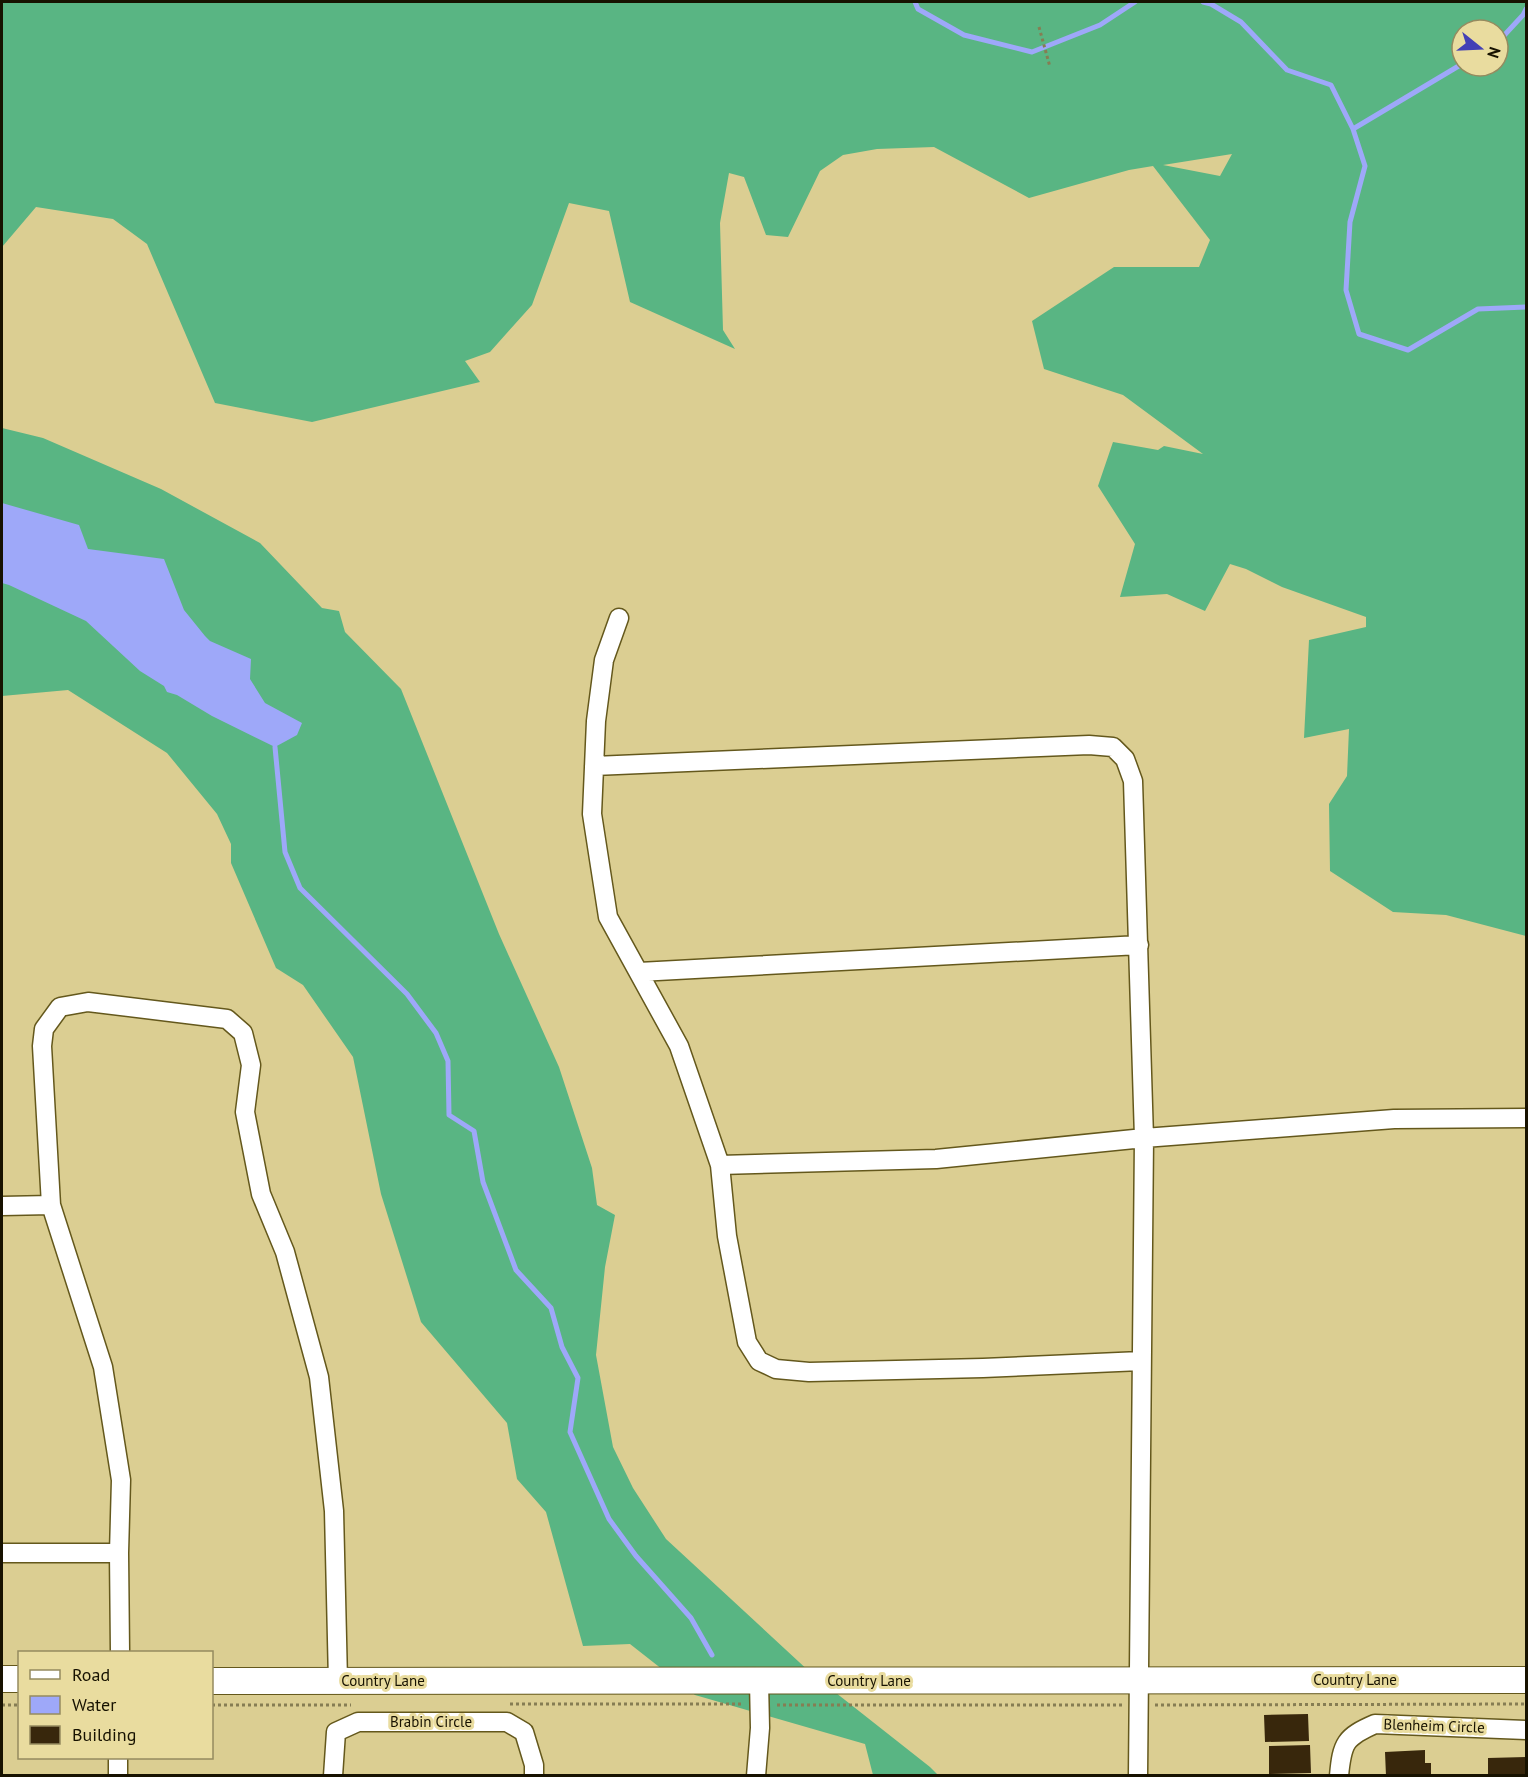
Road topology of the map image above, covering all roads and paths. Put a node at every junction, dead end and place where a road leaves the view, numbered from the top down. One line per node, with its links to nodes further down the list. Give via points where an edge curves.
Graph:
1 (1040, 27): 2 (path)
2 (1050, 67)
3 (619, 618): 4 (street, via 604,660)
4 (594, 766): 5 (street, via 1113,747 1125,759 1133,781); 6 (street, via 592,814 609,917)
5 (1138, 945): 6 (street); 8 (street)
6 (639, 972): 9 (street, via 679,1046)
7 (1527, 1118): 8 (street, via 1394,1119)
8 (1144, 1138): 9 (street, via 936,1160); 12 (street)
9 (720, 1165): 12 (street, via 727,1236 747,1342 759,1361 776,1369 809,1372)
10 (51, 1205): 11 (street); 14 (street, via 103,1367 121,1480); 21 (street, via 42,1046 44,1029 60,1007 88,1002 227,1019 243,1033 251,1065 245,1112 261,1194 285,1252 319,1377 334,1511)
11 (2, 1206)
12 (1141, 1360): 18 (street)
13 (2, 1553): 14 (street)
14 (119, 1553): 15 (street)
15 (120, 1651)
16 (2, 1679): 17 (street)
17 (18, 1679)
18 (1137, 1680): 19 (street, Country Lane); 22 (street, Country Lane); 35 (street)
19 (1527, 1680)
20 (213, 1681): 21 (street, Country Lane)
21 (338, 1682): 22 (street, Country Lane)
22 (759, 1682): 34 (street)
23 (2, 1704): 25 (path)
24 (1527, 1704): 27 (path)
25 (18, 1705)
26 (1118, 1705): 28 (path)
27 (1153, 1705)
28 (780, 1706)
29 (1527, 1730): 36 (street, Blenheim Circle, via 1375,1724 1355,1732 1346,1741)
30 (118, 1759): 31 (street)
31 (118, 1776)
32 (333, 1776): 33 (street, Brabin Circle, via 336,1732 358,1722 507,1722 524,1732)
33 (534, 1776)
34 (756, 1776)
35 (1138, 1776)
36 (1339, 1776)

